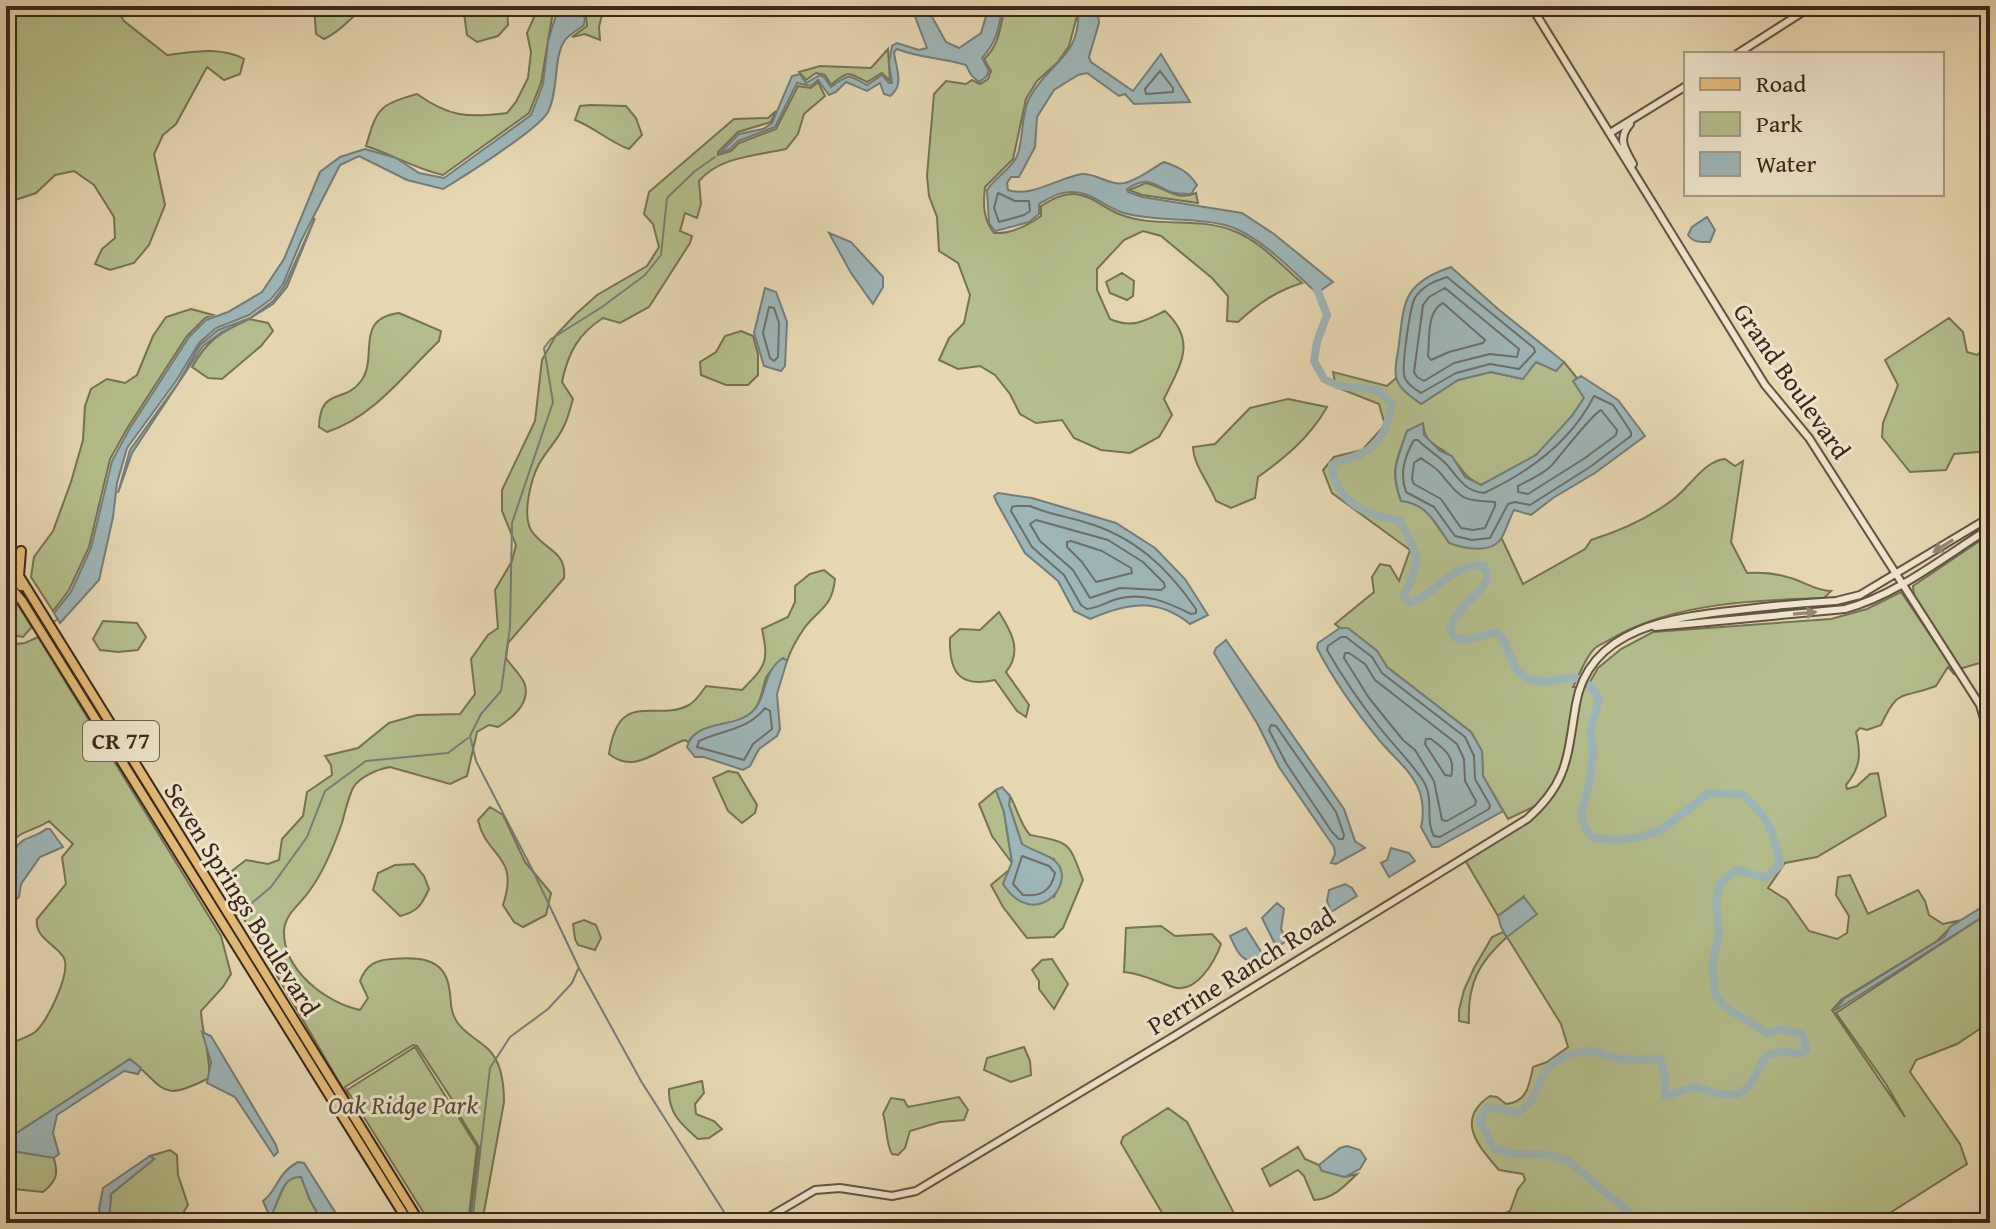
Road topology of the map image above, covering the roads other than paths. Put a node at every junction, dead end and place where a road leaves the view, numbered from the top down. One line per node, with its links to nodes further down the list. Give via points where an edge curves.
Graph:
1 (1531, 6): 6 (street, Grand Boulevard)
2 (1812, 6): 3 (street)
3 (1740, 52)
4 (1684, 87): 5 (street)
5 (1636, 117): 6 (street); 7 (street, via 1622,140)
6 (1610, 133): 7 (street, Grand Boulevard)
7 (1640, 182): 12 (street, Grand Boulevard, via 1765,385 1809,438)
8 (1990, 517): 12 (street, Perrine Ranch Road, one-way to 12)
9 (1990, 528): 15 (street, Perrine Ranch Road)
10 (8, 560): 13 (main road, Seven Springs Boulevard / CR 77); 13 (main road, via 21,551)
11 (6, 572): 16 (main road)
12 (1895, 576): 15 (street, Grand Boulevard); 18 (street, Perrine Ranch Road, via 1846,599 1684,616)
13 (20, 577): 16 (main road, Seven Springs Boulevard / CR 77)
14 (6, 582): 17 (main road, Seven Springs Boulevard / CR 77)
15 (1900, 584): 18 (street, Perrine Ranch Road, one-way to 15, via 1845,609); 20 (street, Grand Boulevard, via 1980,705)
16 (30, 595): 17 (main road, Seven Springs Boulevard / CR 77)
17 (36, 613): 19 (main road, Seven Springs Boulevard / CR 77)
18 (1643, 629): 27 (street, Perrine Ranch Road, via 1620,639 1590,669 1579,690 1564,773 1527,819 916,1191 892,1196 815,1190)
19 (53, 641): 21 (main road, Seven Springs Boulevard / CR 77); 22 (main road, Seven Springs Boulevard / CR 77)
20 (1990, 740)
21 (145, 799): 22 (main road); 23 (main road, Seven Springs Boulevard / CR 77)
22 (212, 888): 23 (main road, Seven Springs Boulevard / CR 77)
23 (219, 909): 24 (main road, Seven Springs Boulevard / CR 77, via 240,934); 24 (main road, Seven Springs Boulevard / CR 77, via 226,928)
24 (266, 984): 25 (main road, Seven Springs Boulevard / CR 77); 26 (main road, Seven Springs Boulevard, via 289,1012)
25 (409, 1223)
26 (420, 1223)
27 (759, 1223)

